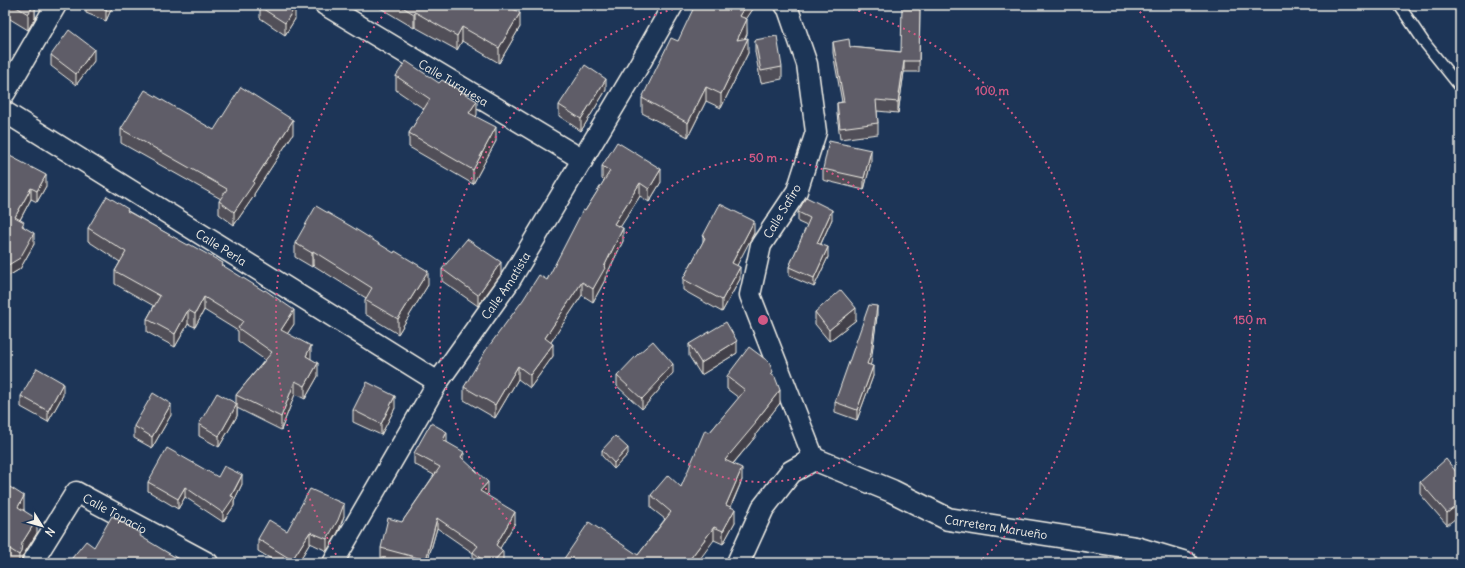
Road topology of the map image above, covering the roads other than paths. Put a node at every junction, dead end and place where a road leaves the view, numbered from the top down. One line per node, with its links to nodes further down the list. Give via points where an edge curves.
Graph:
1 (56, 5): 7 (street)
2 (325, 5): 9 (street, Calle Turquesa)
3 (673, 5): 9 (street, Calle Amatista)
4 (1399, 5): 6 (lane)
5 (787, 6): 11 (street, Calle Safiro, via 807,64 816,132 797,191 762,245 750,294)
6 (1460, 88)
7 (5, 93)
8 (5, 112): 10 (street, Calle Perla)
9 (582, 160): 10 (street, Calle Amatista, via 509,282)
10 (438, 382): 14 (street, Calle Amatista)
11 (814, 459): 15 (street, via 791,472 763,508); 16 (street, Carretera Marueño, via 892,491 948,519 1136,548)
12 (32, 563): 13 (street, Calle Topacio, via 76,492)
13 (208, 563)
14 (333, 563)
15 (738, 563)
16 (1186, 563)

